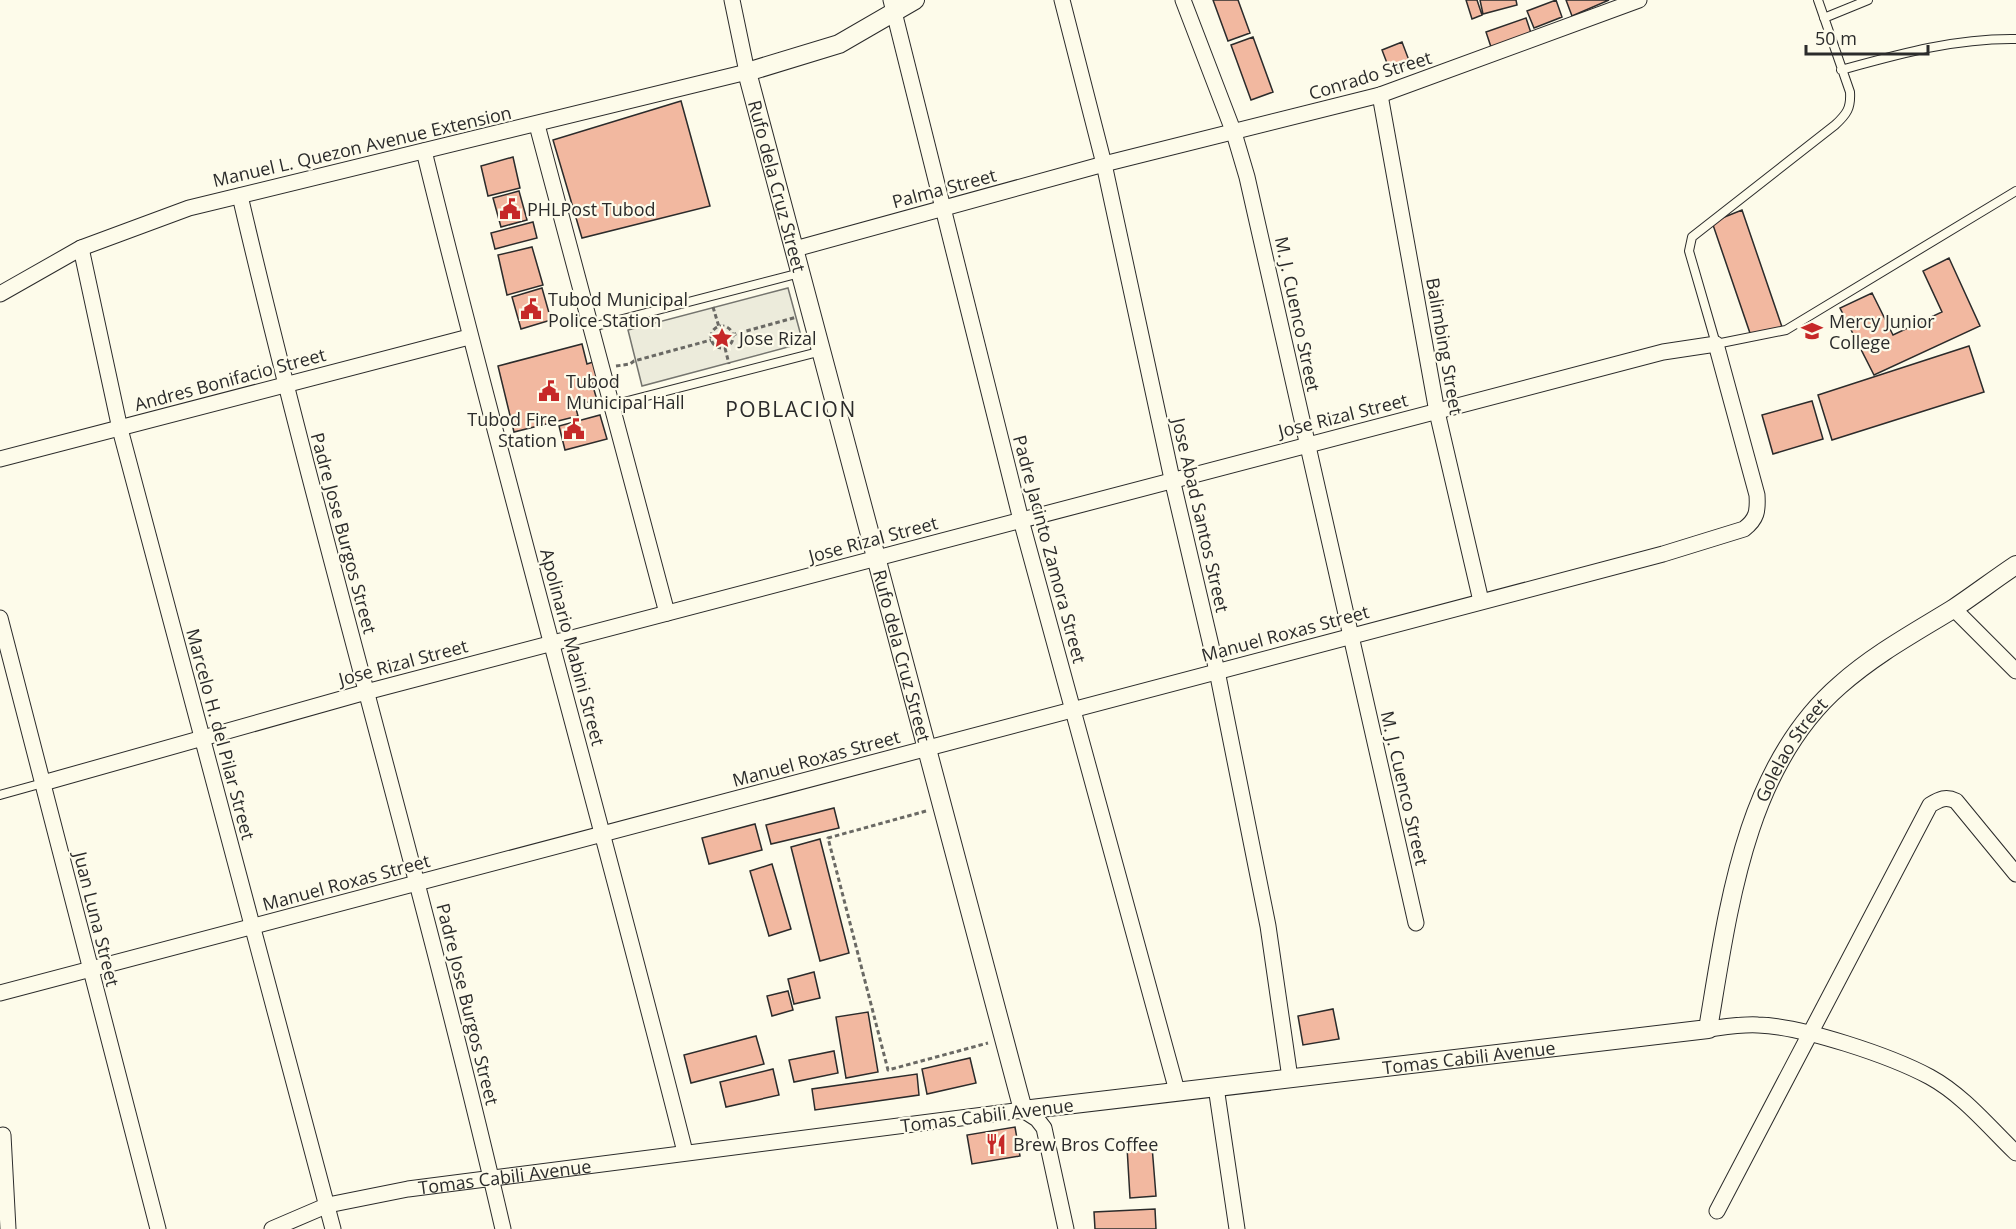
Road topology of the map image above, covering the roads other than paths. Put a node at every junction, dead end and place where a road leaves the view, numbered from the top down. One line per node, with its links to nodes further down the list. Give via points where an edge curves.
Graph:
1 (732, 0): 12 (street)
2 (915, 0): 8 (street)
3 (1062, 0): 17 (street, Jose Abad Santos Street)
4 (1184, 0): 15 (street, M. J. Cuenco Street)
5 (1640, 0): 13 (street, Conrado Street)
6 (1818, 0): 9 (lane)
7 (1868, 0): 9 (lane)
8 (893, 7): 12 (street, via 839,44); 20 (street, Padre Jacinto Zamora Street)
9 (1824, 18): 11 (lane)
10 (2016, 39): 11 (lane, via 1949,43)
11 (1841, 70): 27 (lane, via 1850,92 1851,105 1846,115 1692,237 1689,251)
12 (747, 72): 14 (street, Manuel L. Quezon Avenue Extension); 22 (street, Rufo dela Cruz Street)
13 (1380, 95): 15 (street, Conrado Street); 31 (street, Balimbing Street)
14 (537, 125): 16 (street, Manuel L. Quezon Avenue Extension); 25 (street)
15 (1234, 133): 17 (street, Conrado Street); 33 (street, M. J. Cuenco Street, via 1265,250)
16 (424, 151): 19 (street, Manuel L. Quezon Avenue Extension); 26 (street, Apolinario Mabini Street)
17 (1104, 164): 20 (street, Palma Street); 35 (street, Jose Abad Santos Street)
18 (2016, 191): 27 (lane, via 1786,330)
19 (240, 195): 21 (street, Manuel L. Quezon Avenue Extension, via 189,208); 29 (street, Padre Jose Burgos Street)
20 (944, 208): 22 (street, Palma Street); 36 (street, Padre Jacinto Zamora Street)
21 (81, 248): 24 (street, Manuel L. Quezon Avenue Extension); 32 (street, Marcelo H. del Pilar Street)
22 (795, 249): 23 (street, Rufo dela Cruz Street)
23 (802, 273): 25 (lane); 28 (street, Rufo dela Cruz Street)
24 (0, 294)
25 (592, 327): 30 (street)
26 (469, 337): 29 (street, Andres Bonifacio Street); 44 (street, Apolinario Mabini Street)
27 (1716, 344): 31 (street, Jose Rizal Street, via 1663,352); 39 (street, Manuel Roxas Street, via 1757,495 1754,521 1744,529 1662,554)
28 (822, 351): 30 (lane); 37 (street, Rufo dela Cruz Street)
29 (284, 384): 32 (street, Andres Bonifacio Street); 47 (street, Padre Jose Burgos Street)
30 (612, 405): 41 (street)
31 (1437, 411): 33 (street, Jose Rizal Street); 39 (street, Balimbing Street)
32 (120, 429): 34 (street, Andres Bonifacio Street); 49 (street, Marcelo H. del Pilar Street)
33 (1306, 444): 35 (street, Jose Rizal Street); 43 (street, M. J. Cuenco Street)
34 (0, 459)
35 (1172, 479): 36 (street, Jose Rizal Street); 45 (street, Jose Abad Santos Street)
36 (1021, 520): 37 (street, Jose Rizal Street); 48 (street, Padre Jacinto Zamora Street)
37 (875, 559): 41 (street, Jose Rizal Street); 50 (street, Rufo dela Cruz Street)
38 (2016, 565): 40 (street, Golelao Street)
39 (1481, 601): 43 (street, Manuel Roxas Street)
40 (1953, 608): 46 (street); 60 (street, Golelao Street, via 1888,647 1839,685 1804,723 1787,749 1751,829 1732,903)
41 (667, 613): 44 (street, Jose Rizal Street)
42 (0, 618): 51 (street, Juan Luna Street)
43 (1350, 637): 45 (street, Manuel Roxas Street); 56 (street, M. J. Cuenco Street)
44 (550, 644): 47 (street, Jose Rizal Street); 53 (street, Apolinario Mabini Street)
45 (1217, 671): 48 (street, Manuel Roxas Street); 62 (street, Jose Abad Santos Street, via 1268,927)
46 (2016, 671)
47 (366, 692): 49 (street, Jose Rizal Street); 55 (street, Padre Jose Burgos Street)
48 (1072, 709): 50 (street, Manuel Roxas Street); 64 (street, Padre Jacinto Zamora Street)
49 (201, 738): 51 (street, Jose Rizal Street); 57 (street, Marcelo H. del Pilar Street)
50 (926, 749): 53 (street, Manuel Roxas Street); 65 (street, Rufo dela Cruz Street)
51 (43, 783): 52 (lane); 58 (street, Juan Luna Street)
52 (0, 795)
53 (604, 834): 55 (street, Manuel Roxas Street); 67 (street, Apolinario Mabini Street)
54 (2016, 874): 61 (street, via 1956,801 1939,799 1930,805)
55 (417, 883): 57 (street, Manuel Roxas Street); 69 (street, Padre Jose Burgos Street)
56 (1416, 923)
57 (252, 926): 58 (street, Manuel Roxas Street); 70 (street, Marcelo H. del Pilar Street)
58 (90, 969): 59 (street, Manuel Roxas Street); 73 (street, Juan Luna Street)
59 (0, 993)
60 (1708, 1029): 61 (street, via 1757,1025); 62 (street, Tomas Cabili Avenue)
61 (1810, 1033): 68 (street, via 1931,1077 1961,1099); 71 (street)
62 (1290, 1078): 63 (street, Tomas Cabili Avenue)
63 (1216, 1087): 64 (street, Tomas Cabili Avenue); 78 (street)
64 (1177, 1091): 65 (street, Tomas Cabili Avenue)
65 (1023, 1110): 67 (street, Tomas Cabili Avenue); 77 (street, via 1044,1128)
66 (3, 1136): 72 (street)
67 (686, 1152): 69 (street, Tomas Cabili Avenue)
68 (2016, 1153)
69 (491, 1177): 70 (street, Tomas Cabili Avenue); 76 (street, Padre Jose Burgos Street)
70 (328, 1205): 74 (street, Tomas Cabili Avenue); 75 (street, Marcelo H. del Pilar Street)
71 (1716, 1211)
72 (8, 1229)
73 (158, 1229)
74 (272, 1229)
75 (333, 1229)
76 (503, 1229)
77 (1066, 1229)
78 (1237, 1229)

